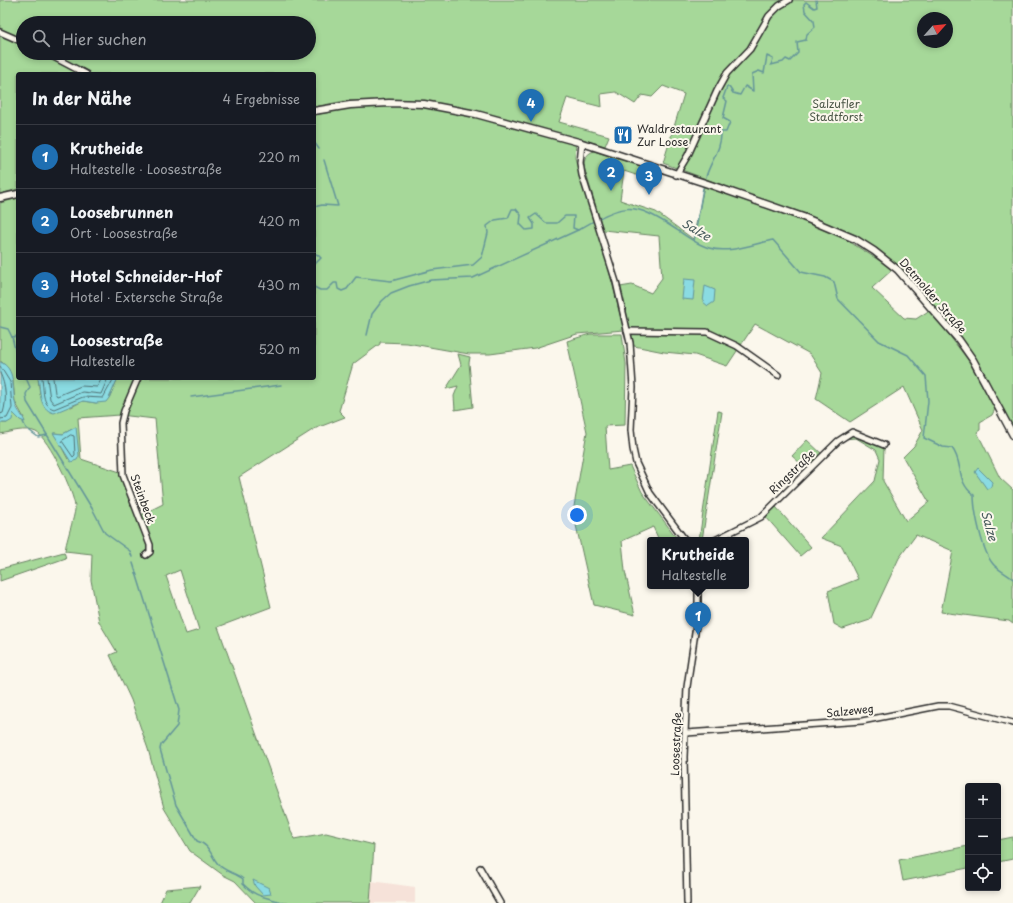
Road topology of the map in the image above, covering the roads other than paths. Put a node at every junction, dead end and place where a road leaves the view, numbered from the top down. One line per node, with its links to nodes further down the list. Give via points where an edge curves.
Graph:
1 (789, 0): 8 (street, via 769,16 750,49 727,73)
2 (0, 32): 3 (street)
3 (16, 39)
4 (59, 60): 5 (street)
5 (82, 72)
6 (316, 111): 7 (main road, Detmolder Straße, via 350,105 424,104 476,114)
7 (582, 143): 8 (main road, Detmolder Straße); 11 (street, via 580,163)
8 (676, 175): 14 (main road, Detmolder Straße, via 835,230 855,239 887,260 959,340 973,360)
9 (16, 194): 10 (main road)
10 (0, 198)
11 (627, 332): 12 (street, via 707,332 737,346); 16 (street, via 633,368 632,449 650,492)
12 (778, 375)
13 (137, 380): 18 (street, Steinbeck, via 121,423 123,475 150,545 150,552)
14 (1013, 435)
15 (884, 445): 17 (street, Ringstraße, via 852,432 838,441 761,517)
16 (683, 537)
17 (721, 537)
18 (146, 555)
19 (698, 589): 21 (street, Loosestraße)
20 (1013, 723): 21 (street, Salzeweg, via 949,706 938,706 862,721)
21 (686, 733): 24 (street, Loosestraße)
22 (480, 868): 23 (street)
23 (500, 903)
24 (686, 903)

